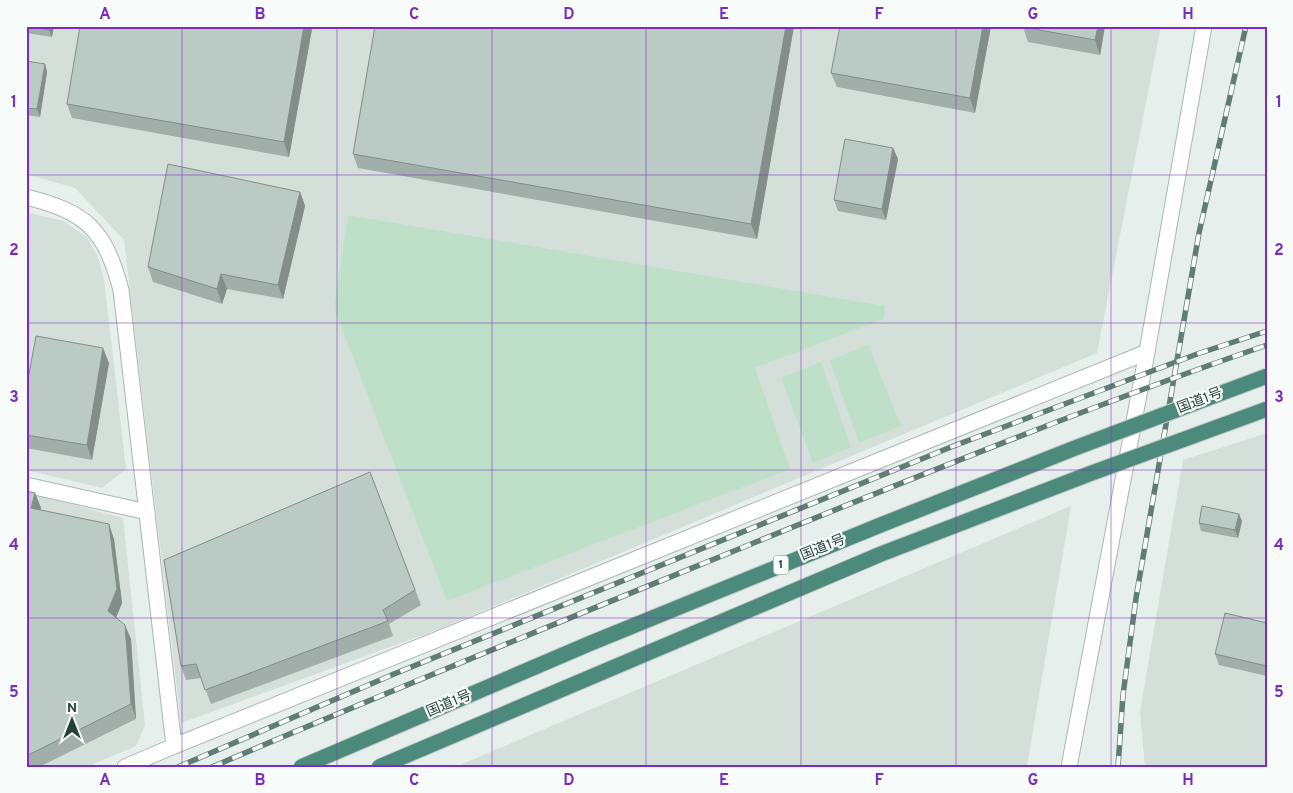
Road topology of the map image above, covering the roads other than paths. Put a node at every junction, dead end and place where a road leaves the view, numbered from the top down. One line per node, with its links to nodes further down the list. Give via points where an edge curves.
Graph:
1 (1204, 26): 3 (street)
2 (26, 197): 7 (street, via 76,214 98,234 114,265 121,290)
3 (1148, 352): 8 (street); 12 (street)
4 (1267, 376): 10 (highway, 国道1号 / 1, bridge, via 883,524 591,643)
5 (1267, 409): 11 (highway, 国道1号 / 1, bridge, via 881,554)
6 (26, 485): 7 (street)
7 (147, 512): 8 (street)
8 (174, 746): 9 (street)
9 (125, 767)
10 (301, 767)
11 (379, 767)
12 (1068, 767)

